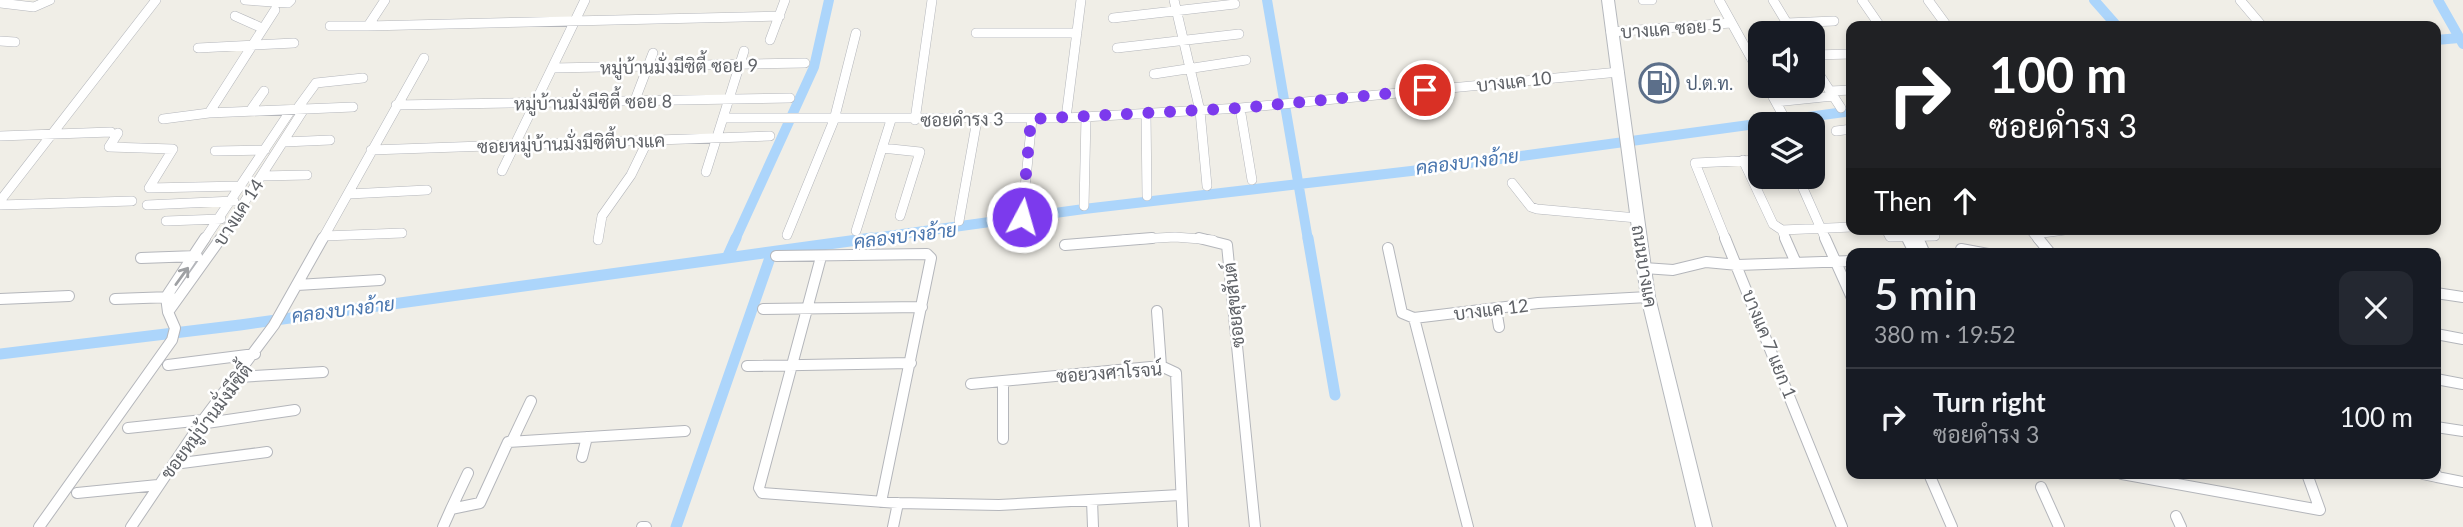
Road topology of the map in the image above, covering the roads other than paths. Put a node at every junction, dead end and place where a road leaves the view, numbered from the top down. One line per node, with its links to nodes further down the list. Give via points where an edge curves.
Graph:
1 (50, 0): 19 (street, via 34,7)
2 (156, 0): 96 (street)
3 (245, 0): 20 (street)
4 (290, 0): 20 (street)
5 (385, 0): 35 (street)
6 (585, 0): 26 (street)
7 (785, 0): 24 (street)
8 (933, 0): 92 (street)
9 (1081, 0): 40 (street)
10 (1174, 0): 22 (street)
11 (1608, 0): 37 (main road, ถนนบางแค)
12 (1643, 0): 13 (street)
13 (1652, 0)
14 (1719, 0): 33 (street)
15 (1773, 0): 27 (street)
16 (1862, 0): 30 (street)
17 (1928, 0): 31 (street)
18 (2240, 0): 32 (street)
19 (0, 3)
20 (279, 4): 36 (street)
21 (1235, 4): 22 (street)
22 (1177, 12): 25 (street); 43 (street)
23 (235, 16): 36 (street)
24 (780, 16): 26 (street); 42 (street)
25 (1113, 18)
26 (575, 20): 35 (street); 60 (street)
27 (1786, 21)
28 (1825, 21): 29 (street)
29 (1834, 21)
30 (1877, 21)
31 (1943, 21)
32 (2258, 21)
33 (1731, 23): 37 (street, บางแค ซอย 5); 52 (street)
34 (330, 26): 35 (street)
35 (368, 26)
36 (262, 28): 47 (street)
37 (1611, 32): 62 (main road, ถนนบางแค)
38 (856, 33): 90 (street)
39 (976, 33): 40 (street)
40 (1077, 33): 87 (street)
41 (1239, 34): 43 (street)
42 (770, 40)
43 (1184, 40): 49 (street); 61 (street)
44 (0, 41): 45 (street)
45 (15, 42)
46 (294, 43): 47 (street)
47 (250, 46): 48 (street); 83 (street)
48 (198, 48)
49 (1116, 48)
50 (744, 51): 58 (street)
51 (653, 53): 59 (street)
52 (1748, 53)
53 (1846, 54): 54 (street)
54 (1825, 55)
55 (424, 58): 75 (street)
56 (1246, 60): 61 (street)
57 (805, 63): 58 (street, หมู่บ้านมั่งมีซิตี้ ซอย 9)
58 (741, 64): 59 (street, หมู่บ้านมั่งมีซิตี้ ซอย 9); 69 (street)
59 (648, 66): 60 (street, หมู่บ้านมั่งมีซิตี้ ซอย 9); 72 (street)
60 (552, 68): 74 (street)
61 (1190, 68): 63 (street); 81 (street)
62 (1619, 72): 77 (street, บางแค 10); 130 (main road, ถนนบางแค)
63 (1154, 74)
64 (363, 78): 79 (street, via 316,83)
65 (1825, 84): 68 (street)
66 (264, 91): 80 (street)
67 (1846, 91): 68 (street)
68 (1831, 94): 73 (street); 78 (street)
69 (729, 98): 70 (street, หมู่บ้านมั่งมีซิตี้ ซอย 8); 72 (street, หมู่บ้านมั่งมีซิตี้ ซอย 8); 86 (street)
70 (790, 98)
71 (1774, 98): 73 (street)
72 (635, 100): 74 (street, หมู่บ้านมั่งมีซิตี้ ซอย 8)
73 (1776, 102): 82 (street)
74 (536, 103): 75 (street, หมู่บ้านมั่งมีซิตี้ ซอย 8); 103 (street)
75 (396, 106): 106 (street)
76 (353, 107): 79 (street)
77 (1240, 108): 81 (street, บางแค 10); 114 (street)
78 (1841, 108)
79 (297, 109): 80 (street); 102 (street, บางแค 14); 105 (street, บางแค 14)
80 (250, 111): 83 (street)
81 (1200, 111): 84 (street, ซอยดำรง 3); 116 (street)
82 (1781, 112)
83 (209, 113): 88 (street)
84 (1146, 114): 85 (street, ซอยดำรง 3); 121 (street)
85 (1086, 117): 87 (street, ซอยดำรง 3); 127 (street)
86 (723, 118): 90 (street, ซอยดำรง 3); 99 (street)
87 (1066, 118): 89 (street, ซอยดำรง 3)
88 (163, 119)
89 (1031, 119): 93 (street, ซอยดำรง 3); 129 (street)
90 (834, 120): 91 (street, ซอยดำรง 3); 139 (street)
91 (891, 120): 92 (street, ซอยดำรง 3); 104 (street)
92 (915, 120): 93 (street, ซอยดำรง 3)
93 (977, 120): 133 (street)
94 (1846, 130): 95 (street)
95 (1836, 131)
96 (54, 134): 97 (street); 117 (street, via 114,133 109,147 173,149 149,188); 125 (street)
97 (0, 136)
98 (770, 136): 99 (street, ซอยหมู่บ้านมั่งมีซิตี้บางแค)
99 (717, 138): 101 (street, ซอยหมู่บ้านมั่งมีซิตี้บางแค); 111 (street)
100 (330, 140): 102 (street)
101 (648, 140): 103 (street, ซอยหมู่บ้านมั่งมีซิตี้บางแค); 144 (street, via 631,175 602,216)
102 (284, 142): 113 (street, บางแค 14)
103 (515, 145): 106 (street, ซอยหมู่บ้านมั่งมีซิตี้บางแค); 110 (street)
104 (882, 148): 128 (street, via 920,152); 137 (street)
105 (265, 150): 107 (street); 117 (street, บางแค 14)
106 (371, 150): 120 (street)
107 (215, 151)
108 (1743, 160): 109 (street); 136 (street, via 1773,224); 157 (street, บางแค 7 แยก 1, via 1695,163)
109 (1748, 160)
110 (502, 171)
111 (706, 172)
112 (307, 175): 113 (street)
113 (261, 176): 122 (street, บางแค 14)
114 (1252, 180)
115 (1513, 183): 130 (street, via 1538,209)
116 (1207, 186)
117 (241, 187): 124 (street, บางแค 14)
118 (1803, 189): 134 (street)
119 (427, 190): 120 (street)
120 (349, 194): 142 (street)
121 (1147, 196)
122 (245, 200): 124 (street); 149 (street, บางแค 14)
123 (132, 201): 125 (street)
124 (232, 201): 126 (street); 131 (street, บางแค 14)
125 (0, 203)
126 (147, 205)
127 (1084, 206)
128 (900, 216)
129 (1022, 217)
130 (1637, 218): 158 (main road, ถนนบางแค)
131 (221, 219): 132 (street); 150 (street, บางแค 14)
132 (166, 221)
133 (959, 221)
134 (1820, 227): 135 (street); 136 (street); 155 (street)
135 (1846, 227)
136 (1782, 230): 156 (street)
137 (856, 231)
138 (402, 233): 142 (street)
139 (787, 234)
140 (1889, 235): 143 (street)
141 (1935, 235): 143 (street)
142 (324, 236): 160 (street)
143 (1911, 236): 147 (street); 148 (street)
144 (598, 240)
145 (1065, 245): 225 (street, ซอยสุขสันต์, via 1158,238 1215,239 1227,245)
146 (1388, 248): 176 (street, via 1402,313)
147 (1914, 248)
148 (1920, 248)
149 (213, 251): 150 (street); 164 (street, บางแค 14)
150 (198, 254): 152 (street); 167 (street, บางแค 14, one-way to 150)
151 (776, 256): 153 (street)
152 (141, 257)
153 (821, 257): 170 (street, via 927,254); 172 (street)
154 (1846, 261): 155 (street)
155 (1835, 262): 156 (street); 161 (street)
156 (1796, 263): 157 (street)
157 (1738, 265): 158 (street, via 1706,262 1673,270); 228 (street, บางแค 7 แยก 1)
158 (1644, 268): 165 (main road, ถนนบางแค)
159 (380, 280): 160 (street)
160 (296, 285): 180 (street, ซอยหมู่บ้านมั่งมีซิตี้)
161 (1846, 285)
162 (2441, 294): 166 (street)
163 (69, 296): 168 (street)
164 (182, 296): 167 (street); 175 (street, บางแค 14)
165 (1648, 297): 173 (street, บางแค 12); 227 (main road, ถนนบางแค)
166 (2463, 297)
167 (166, 298): 169 (street); 175 (street)
168 (0, 299)
169 (115, 299)
170 (922, 307): 172 (street); 181 (street)
171 (763, 309): 172 (street)
172 (808, 309): 183 (street)
173 (1496, 309): 176 (street, บางแค 12); 177 (street)
174 (1157, 311): 185 (street)
175 (168, 312): 219 (street, via 175,328 172,340)
176 (1414, 318): 226 (street)
177 (1499, 327)
178 (2441, 335): 179 (street)
179 (2463, 339)
180 (256, 354): 182 (street); 187 (street, ซอยหมู่บ้านมั่งมีซิตี้)
181 (911, 363): 183 (street); 216 (street)
182 (168, 365)
183 (794, 365): 184 (street); 216 (street, via 762,493)
184 (747, 366)
185 (1161, 366): 189 (street, ซอยวงศาโรจน์); 214 (street, ซอยวงศาโรจน์, via 1176,373)
186 (323, 372): 187 (street)
187 (238, 377): 194 (street, ซอยหมู่บ้านมั่งมีซิตี้)
188 (2441, 380): 191 (street)
189 (1003, 381): 190 (street, ซอยวงศาโรจน์); 200 (street)
190 (971, 384)
191 (2463, 384)
192 (531, 401): 201 (street)
193 (295, 410): 194 (street)
194 (201, 422): 196 (street); 204 (street, ซอยหมู่บ้านมั่งมีซิตี้)
195 (2441, 427): 198 (street)
196 (128, 428)
197 (685, 431): 199 (street)
198 (2463, 431)
199 (587, 437): 201 (street); 203 (street)
200 (1003, 439)
201 (513, 441): 218 (street, via 505,445 480,503)
202 (267, 452): 204 (street)
203 (582, 457)
204 (174, 464): 211 (street, ซอยหมู่บ้านมั่งมีซิตี้)
205 (468, 473): 218 (street)
206 (2441, 477): 210 (street)
207 (1931, 479): 229 (street)
208 (2150, 479): 209 (street, via 2320,510)
209 (2309, 479)
210 (2463, 482)
211 (158, 485): 213 (street); 220 (street, ซอยหมู่บ้านมั่งมีซิตี้)
212 (2041, 487): 230 (street)
213 (77, 493)
214 (1180, 495): 215 (street); 224 (street, ซอยวงศาโรจน์)
215 (1092, 500): 217 (street, via 999,505); 223 (street)
216 (881, 502): 217 (street)
217 (898, 503): 222 (street)
218 (451, 509): 221 (street)
219 (39, 527)
220 (131, 527)
221 (443, 527)
222 (893, 527)
223 (1093, 527)
224 (1183, 527)
225 (1255, 527)
226 (1468, 527)
227 (1704, 527)
228 (1842, 527)
229 (1952, 527)
230 (2059, 527)

